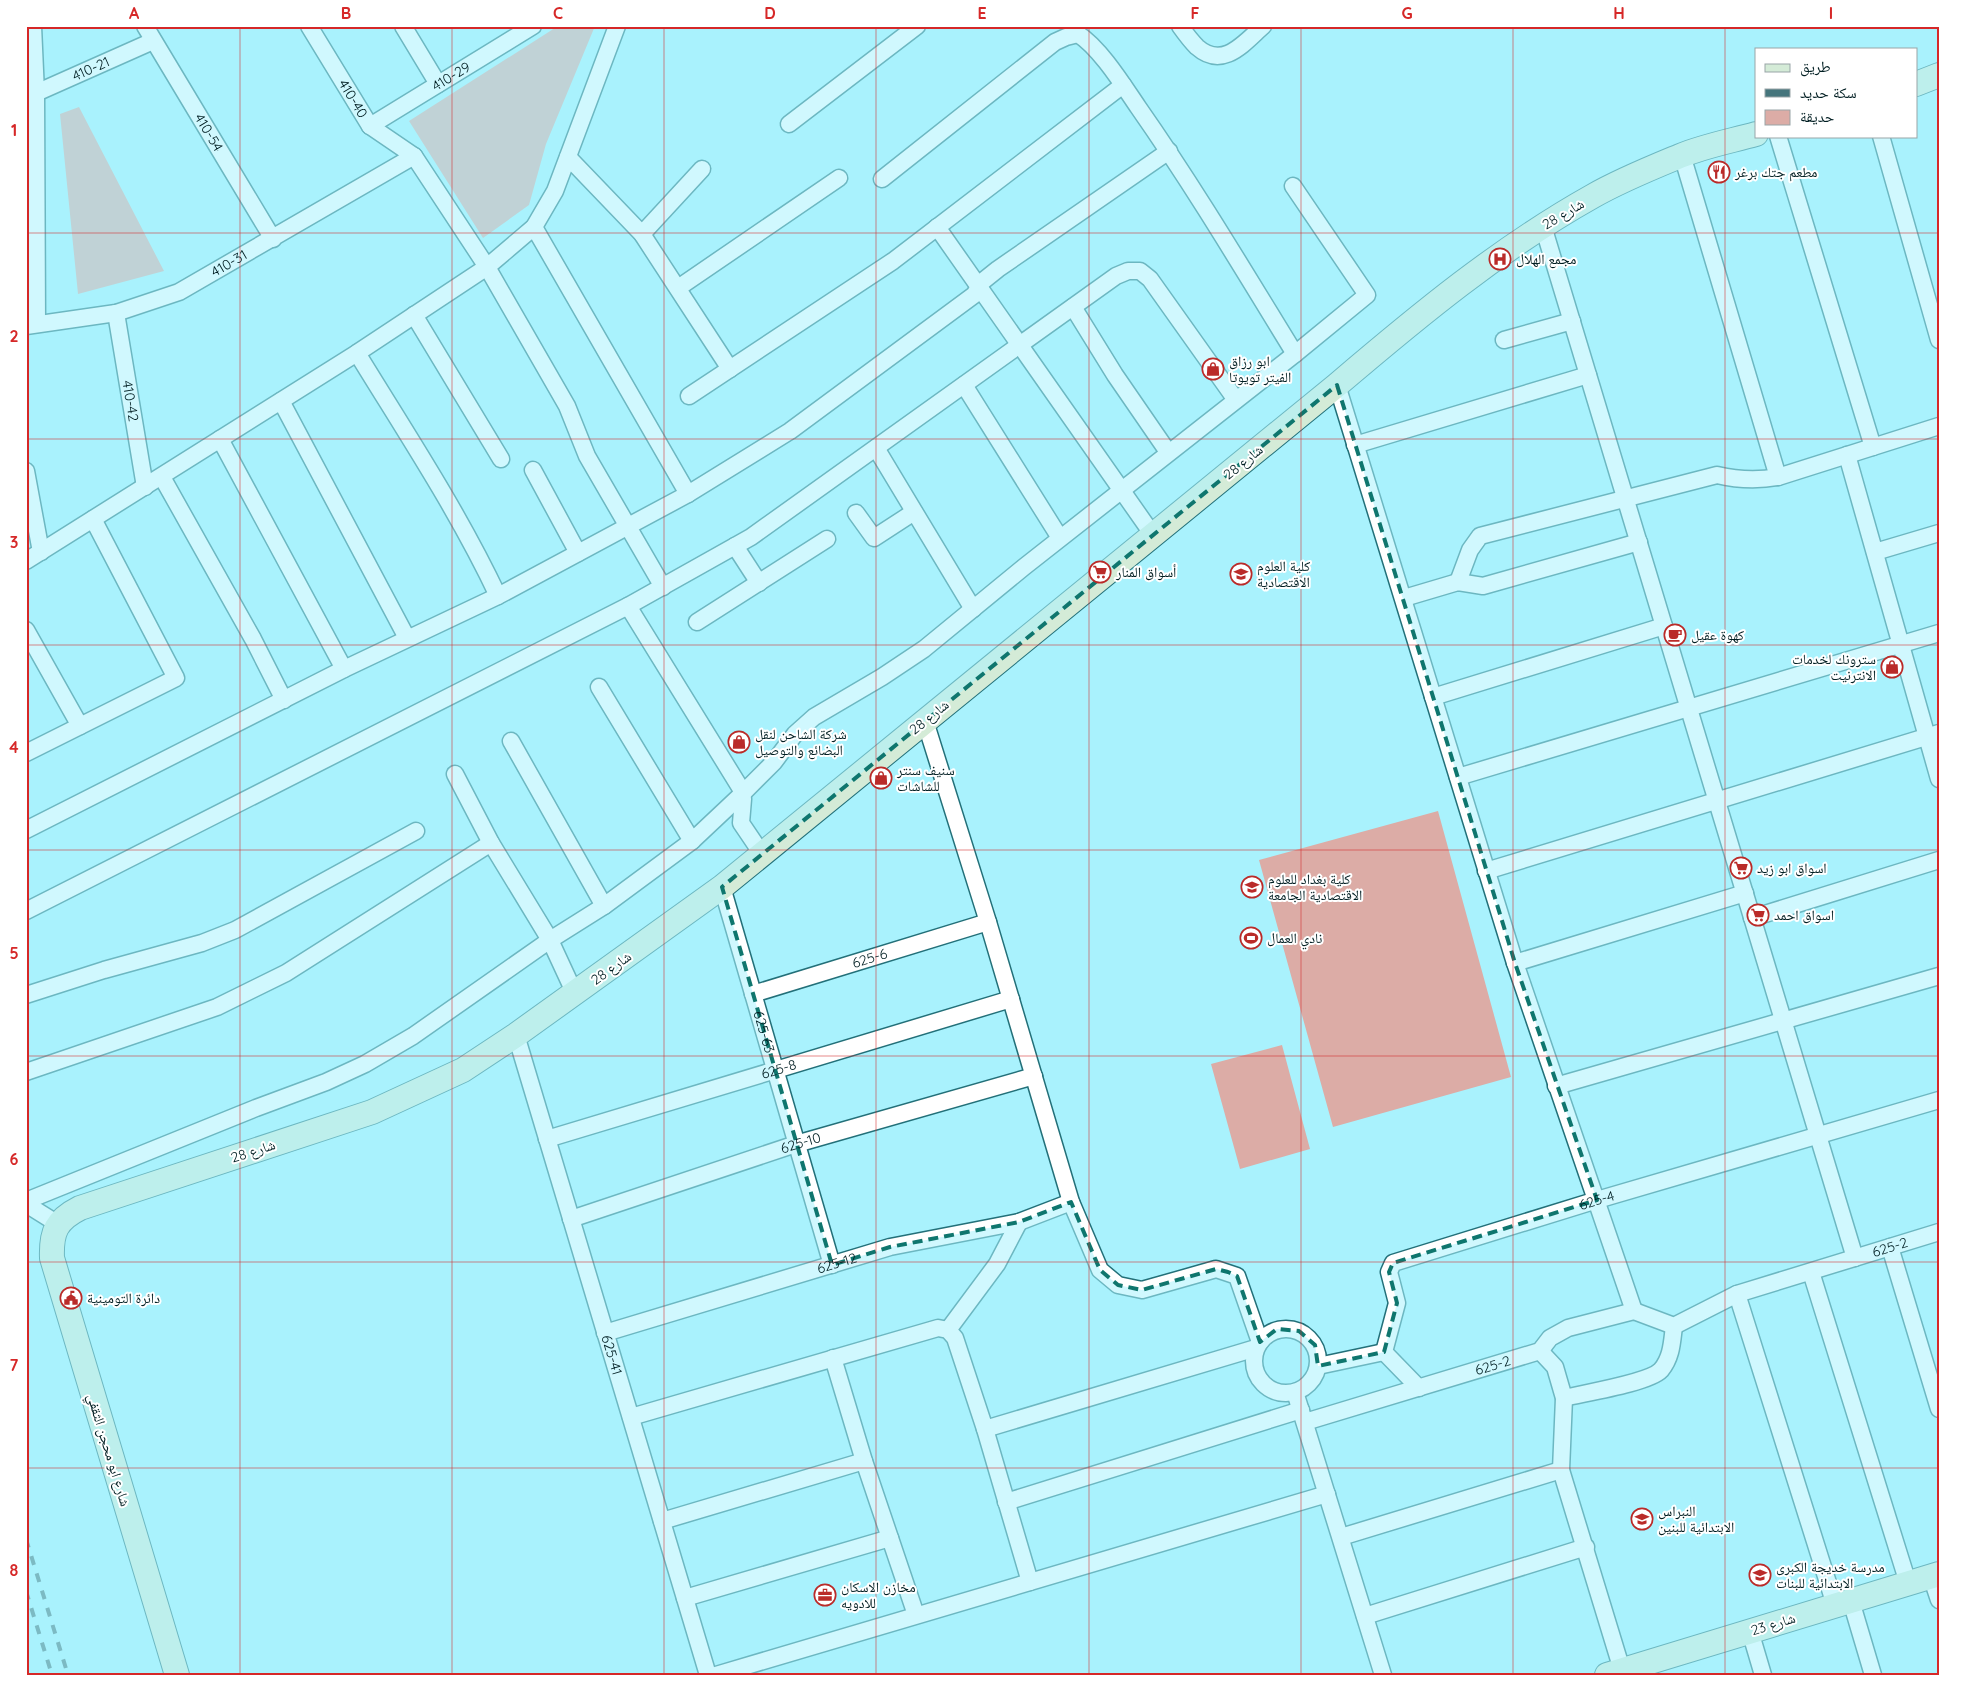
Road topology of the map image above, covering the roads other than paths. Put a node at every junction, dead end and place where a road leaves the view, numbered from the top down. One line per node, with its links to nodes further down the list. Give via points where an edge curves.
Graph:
1 (33, 26): 15 (street)
2 (145, 26): 10 (street, 410-54)
3 (309, 26): 17 (street, 410-40)
4 (403, 26): 13 (street)
5 (533, 26): 13 (street, 410-29)
6 (618, 26): 24 (street)
7 (917, 26): 16 (street)
8 (1180, 26): 9 (street, via 1198,48 1223,57 1234,52)
9 (1263, 26)
10 (153, 41): 15 (street, 410-21); 33 (street, 410-54)
11 (1939, 75): 12 (street)
12 (1918, 83)
13 (438, 84): 17 (street, 410-29)
14 (1123, 85): 21 (street); 27 (street, via 1088,40 1078,34 1066,37 1054,42); 31 (street)
15 (31, 93): 41 (street)
16 (789, 124)
17 (370, 126): 23 (street, 410-40)
18 (1755, 134): 22 (street, شارع 28)
19 (1779, 138): 57 (street)
20 (1882, 138): 43 (street)
21 (1169, 151): 36 (street, via 998,269 983,281); 46 (street)
22 (1682, 155): 29 (street, شارع 28, via 1595,195); 65 (street)
23 (414, 156): 33 (street, 410-31); 34 (street)
24 (568, 157): 30 (street, via 555,191); 32 (street)
25 (702, 169): 32 (street)
26 (840, 178): 35 (street)
27 (882, 178)
28 (1293, 186): 46 (street, via 1367,295)
29 (1543, 226): 40 (street); 50 (street, شارع 28, via 1472,275)
30 (534, 227): 34 (street); 68 (street)
31 (937, 227): 36 (street); 47 (street)
32 (642, 234): 35 (street)
33 (273, 239): 38 (street, 410-31, via 179,292)
34 (487, 267): 39 (street); 73 (street, via 567,406 587,456)
35 (678, 288): 47 (street)
36 (980, 288): 44 (street); 68 (street, via 790,431)
37 (1073, 307): 44 (street); 52 (street, via 1116,276 1140,271 1150,279); 59 (street)
38 (116, 313): 41 (street, 410-31); 66 (street, 410-42)
39 (414, 315): 45 (street); 61 (street)
40 (1572, 321): 42 (street); 48 (street)
41 (32, 325)
42 (1504, 340)
43 (1939, 340)
44 (1020, 345): 49 (street); 67 (street)
45 (357, 353): 53 (street); 87 (street, via 459,520)
46 (1295, 354): 52 (street)
47 (730, 369): 51 (street)
48 (1588, 374): 56 (street); 69 (street)
49 (964, 385): 58 (street); 76 (street)
50 (1337, 385): 56 (street); 75 (street, شارع 28)
51 (689, 396)
52 (1236, 400): 59 (street)
53 (281, 401): 55 (street); 95 (street)
54 (1939, 426): 57 (street)
55 (220, 439): 64 (street); 97 (street)
56 (1356, 445): 88 (street)
57 (1873, 447): 60 (street)
58 (876, 448): 70 (street); 79 (street)
59 (1168, 452): 67 (street)
60 (1847, 455): 65 (street); 81 (street)
61 (501, 459)
62 (26, 470): 80 (street)
63 (533, 470): 82 (street)
64 (162, 477): 66 (street); 100 (street)
65 (1778, 477): 69 (street, via 1737,480 1716,475)
66 (145, 487): 72 (street)
67 (1122, 490): 75 (street); 76 (street)
68 (688, 494): 73 (street)
69 (1626, 499): 78 (street); 85 (street, via 1480,536 1470,550)
70 (914, 512): 71 (street, via 874,538); 90 (street)
71 (856, 513)
72 (93, 519): 80 (street); 103 (street, via 176,678)
73 (627, 527): 82 (street); 86 (street)
74 (1939, 533): 81 (street)
75 (1153, 535): 102 (street, شارع 28)
76 (1060, 538): 90 (street)
77 (827, 539): 84 (street)
78 (1639, 542): 85 (street, via 1483,586); 92 (street)
79 (735, 546): 84 (street); 86 (street)
80 (41, 552): 83 (street)
81 (1875, 552): 96 (street)
82 (578, 554): 87 (street)
83 (26, 560)
84 (759, 582): 91 (street)
85 (1458, 582): 88 (street)
86 (663, 587): 89 (street)
87 (498, 596): 95 (street)
88 (1404, 598): 99 (street)
89 (628, 606): 110 (street); 122 (street)
90 (973, 608): 110 (street, via 917,654 814,717)
91 (697, 622)
92 (1664, 626): 99 (street); 101 (street)
93 (26, 630): 103 (street)
94 (1939, 633): 96 (street)
95 (407, 638): 97 (street)
96 (1901, 644): 101 (street); 104 (street)
97 (344, 669): 100 (street)
98 (598, 687): 114 (street)
99 (1433, 697): 108 (street)
100 (284, 700): 112 (street)
101 (1689, 708): 108 (street); 111 (street)
102 (924, 721): 116 (street, شارع 28); 124 (street)
103 (80, 726): 106 (street)
104 (1933, 735): 109 (street); 111 (street)
105 (511, 741): 121 (street)
106 (26, 753)
107 (455, 774): 115 (street)
108 (1458, 777): 118 (street)
109 (1939, 779)
110 (742, 794): 114 (street); 116 (street, via 741,823)
111 (1717, 800): 118 (street); 120 (street)
112 (26, 830)
113 (416, 831): 130 (street, via 235,930 202,943)
114 (692, 841): 121 (street)
115 (491, 843): 125 (street); 135 (street, via 286,973 217,1007)
116 (762, 854): 119 (street, شارع 28)
117 (1939, 860): 123 (street)
118 (1486, 871): 126 (street)
119 (722, 887): 128 (street, شارع 28); 129 (street, 625-63)
120 (1745, 893): 123 (street); 126 (street)
121 (604, 906): 125 (street)
122 (26, 912)
123 (1752, 918): 132 (street)
124 (988, 922): 129 (street, 625-6); 131 (street)
125 (550, 940): 128 (street); 144 (street, via 413,1036 366,1064)
126 (1515, 963): 137 (street)
127 (1939, 976): 132 (street)
128 (575, 994): 133 (street, شارع 28)
129 (753, 994): 134 (street, 625-63)
130 (26, 995)
131 (1011, 999): 134 (street, 625-8); 136 (street)
132 (1783, 1021): 137 (street); 139 (street)
133 (516, 1035): 140 (street, 625-41); 147 (street, شارع 28, via 463,1070 372,1112 80,1208)
134 (775, 1070): 140 (street, 625-8); 141 (street, 625-63)
135 (26, 1072)
136 (1034, 1076): 141 (street, 625-10); 143 (street)
137 (1556, 1086): 142 (street)
138 (1939, 1100): 139 (street, 625-4)
139 (1818, 1135): 142 (street, 625-4); 150 (street)
140 (547, 1139): 145 (street, 625-41)
141 (796, 1144): 145 (street, 625-10); 151 (street, 625-63)
142 (1597, 1200): 154 (street); 160 (street, 625-4, via 1394,1263 1389,1272 1397,1303)
143 (1071, 1202): 146 (street, 625-12); 158 (street, via 1100,1270 1118,1285 1142,1290 1216,1270 1237,1276)
144 (26, 1203): 147 (street)
145 (571, 1218): 157 (street, 625-41)
146 (1019, 1222): 151 (street, 625-12, via 890,1247); 156 (street, via 997,1264)
147 (58, 1224): 188 (street, شارع ابو محجن الثقفي, via 51,1240 52,1258)
148 (1939, 1232): 149 (street, 625-2)
149 (1890, 1248): 150 (street, 625-2); 166 (street)
150 (1855, 1258): 152 (street, 625-2)
151 (832, 1265): 157 (street, 625-12)
152 (1811, 1272): 153 (street, 625-2); 180 (street)
153 (1737, 1294): 155 (street, 625-2); 183 (street)
154 (1634, 1311): 155 (street); 159 (street, 625-2, via 1568,1328 1550,1338)
155 (1674, 1326): 165 (street, via 1670,1355 1660,1371 1647,1379)
156 (948, 1330): 161 (street, via 938,1328); 169 (street, via 955,1338)
157 (605, 1332): 168 (street, 625-41)
158 (1258, 1345): 162 (street, via 1267,1334 1277,1330 1299,1331 1315,1345); 164 (street, via 1255,1368 1262,1382 1274,1391); 169 (street)
159 (1540, 1351): 163 (street, 625-2); 165 (street, via 1555,1367)
160 (1384, 1352): 162 (street); 163 (street)
161 (833, 1358): 168 (street); 170 (street)
162 (1318, 1366): 164 (street, via 1310,1383)
163 (1419, 1388): 167 (street, 625-2)
164 (1294, 1392): 167 (street)
165 (1564, 1398): 171 (street)
166 (1939, 1409)
167 (1303, 1416): 172 (street); 173 (street, 625-2)
168 (631, 1417): 174 (street, 625-41)
169 (985, 1429): 173 (street)
170 (864, 1461): 174 (street); 176 (street)
171 (1561, 1470): 175 (street); 177 (street)
172 (1327, 1494): 175 (street); 179 (street)
173 (1006, 1502): 179 (street)
174 (662, 1521): 181 (street, 625-41)
175 (1341, 1537): 185 (street)
176 (890, 1538): 181 (street); 184 (street)
177 (1586, 1548): 185 (street); 187 (street)
178 (1935, 1575): 180 (street, شارع 23); 182 (street)
179 (1030, 1582): 184 (street)
180 (1908, 1583): 183 (street, شارع 23)
181 (685, 1598): 189 (street, 625-41)
182 (1939, 1600)
183 (1843, 1603): 186 (street, شارع 23); 193 (street)
184 (916, 1615): 190 (street)
185 (1365, 1616): 191 (street)
186 (1750, 1631): 187 (street, شارع 23); 192 (street)
187 (1614, 1672)
188 (177, 1675)
189 (708, 1675)
190 (716, 1675)
191 (1383, 1675)
192 (1763, 1675)
193 (1873, 1675)

